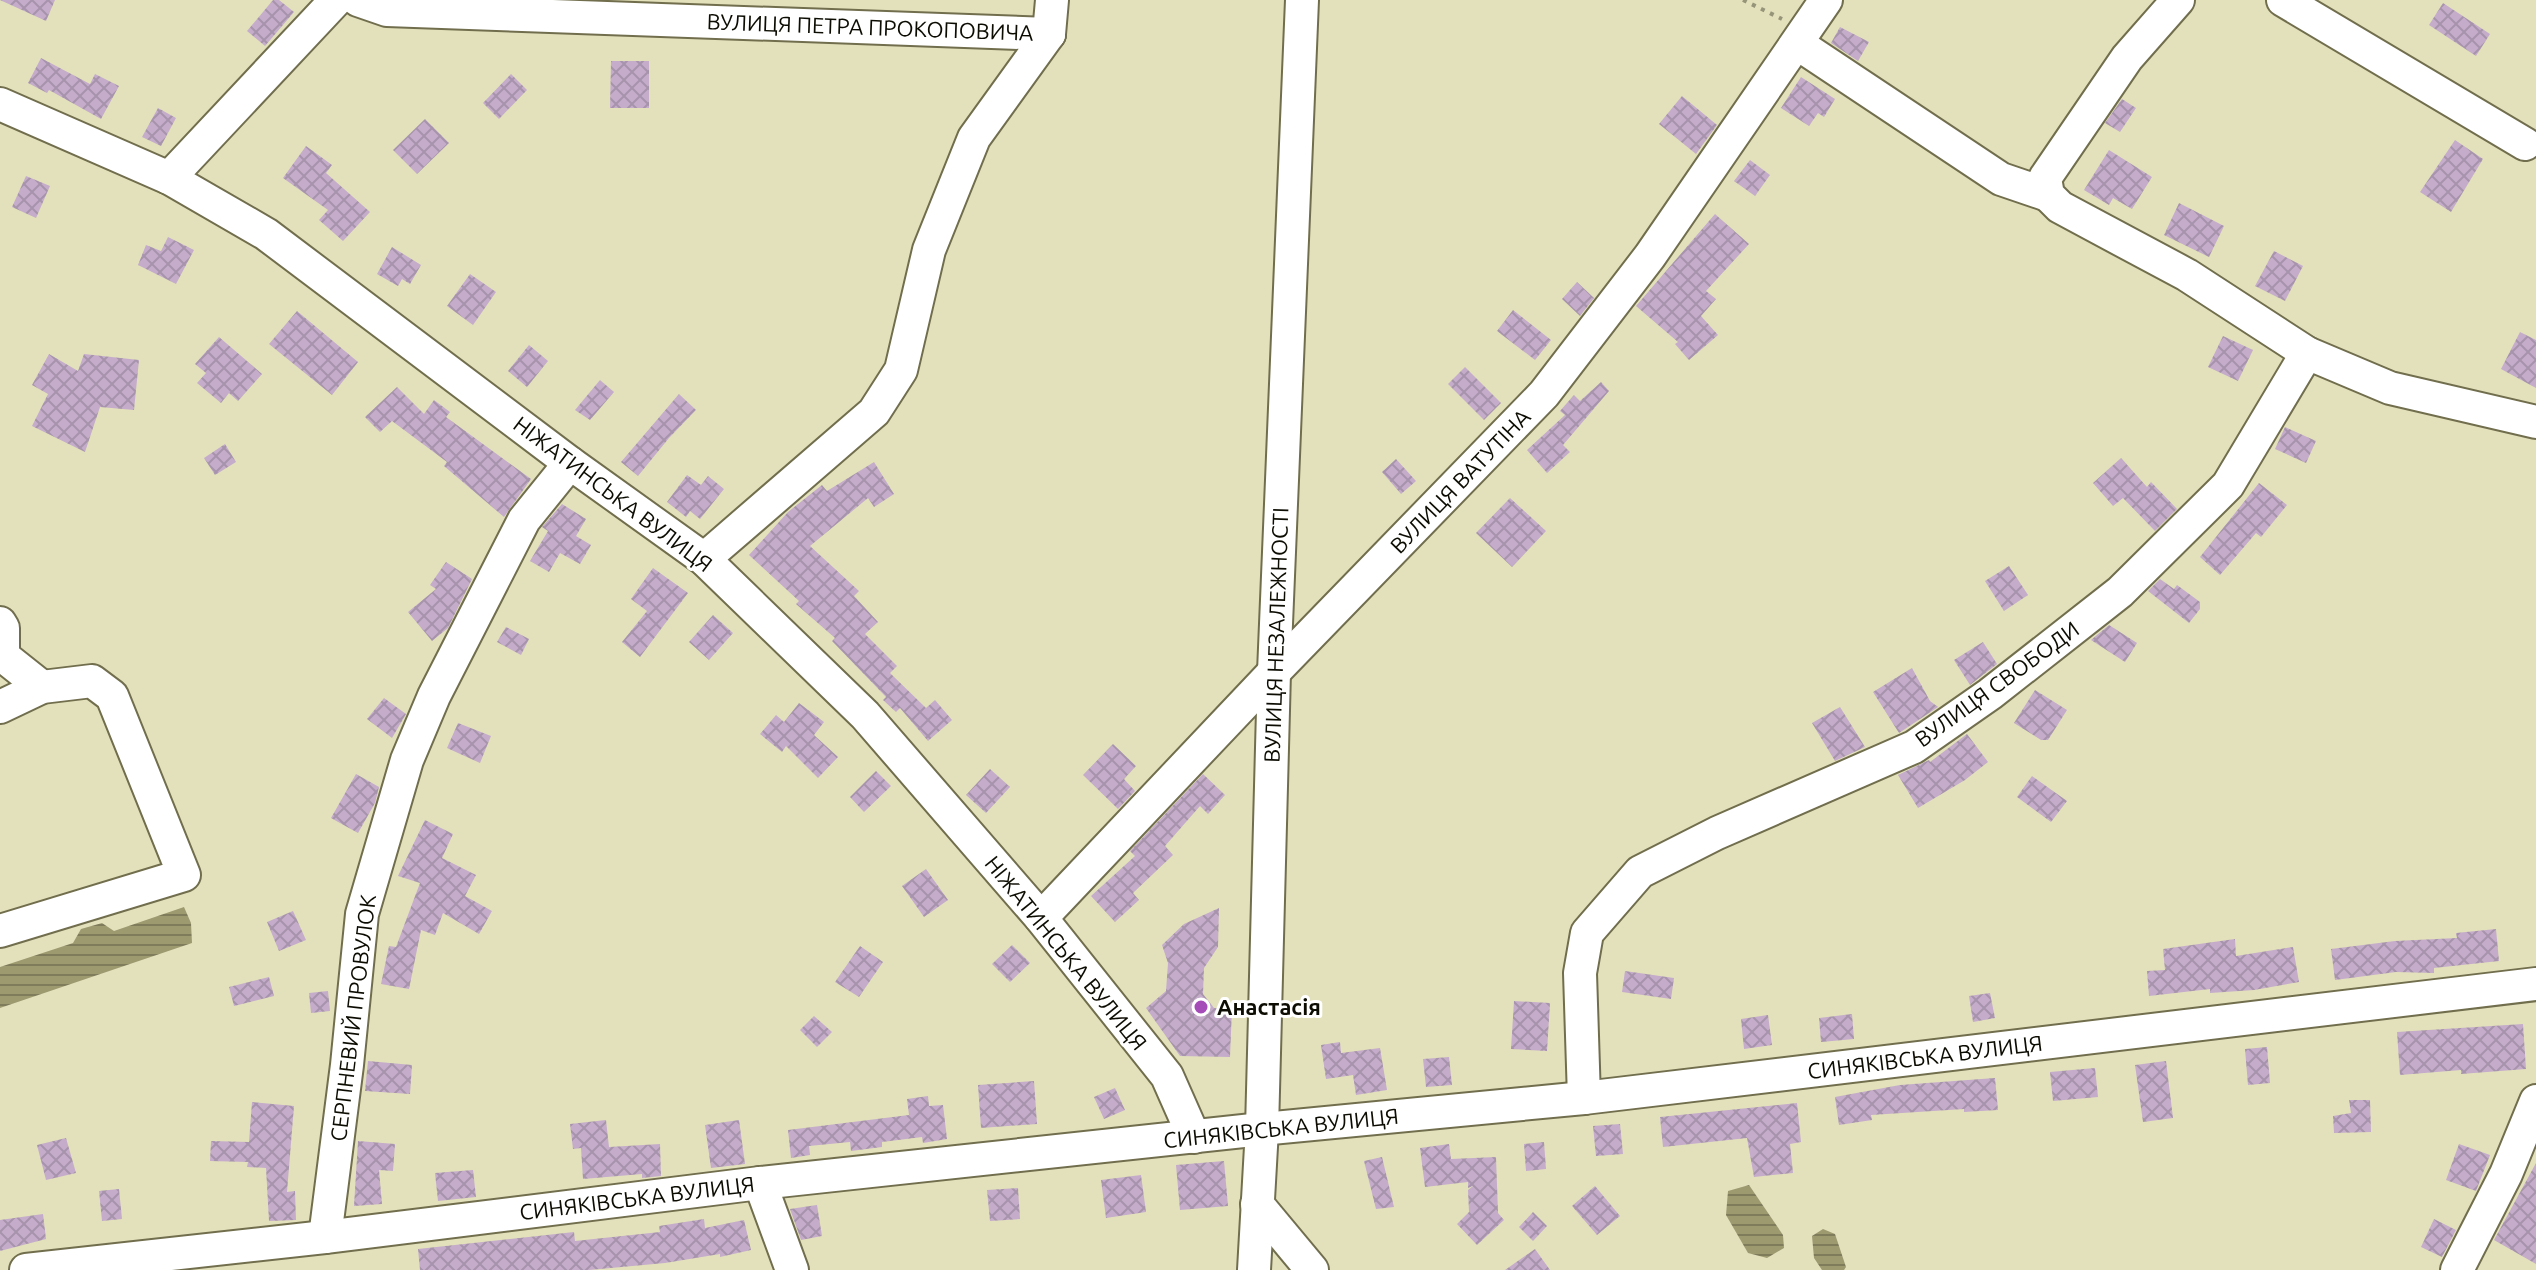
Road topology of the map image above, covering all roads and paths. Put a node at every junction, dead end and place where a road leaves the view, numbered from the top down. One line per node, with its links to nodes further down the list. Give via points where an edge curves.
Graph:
1 (336, 0): 13 (street)
2 (358, 0): 9 (street, ВУЛИЦЯ ПЕТРА ПРОКОПОВИЧА, via 387,10)
3 (1052, 0): 9 (street)
4 (1302, 0): 21 (street, ВУЛИЦЯ НЕЗАЛЕЖНОСТІ)
5 (1743, 0): 10 (path)
6 (1826, 0): 10 (street, ВУЛИЦЯ ВАТУТІНА)
7 (2178, 0): 14 (street, via 2127,58 2068,142 2045,178)
8 (2283, 0): 12 (street)
9 (1049, 34): 18 (street, via 974,138 929,250 901,370 874,412)
10 (1802, 37): 14 (street, via 2001,179); 21 (street, ВУЛИЦЯ ВАТУТІНА, via 1650,256 1544,394)
11 (0, 104): 13 (street, НІЖАТИНСЬКА ВУЛИЦЯ)
12 (2525, 144)
13 (169, 178): 17 (street, НІЖАТИНСЬКА ВУЛИЦЯ, via 266,234)
14 (2048, 195): 15 (street, via 2060,207 2187,275)
15 (2307, 353): 16 (street, via 2390,388); 27 (street, ВУЛИЦЯ СВОБОДИ, via 2228,485 2120,592 1990,694 1914,747 1640,872 1587,933 1580,973)
16 (2536, 422)
17 (570, 463): 18 (street, НІЖАТИНСЬКА ВУЛИЦЯ); 33 (street, СЕРПНЕВИЙ ПРОВУЛОК, via 524,520 407,760 362,914)
18 (704, 559): 24 (street, НІЖАТИНСЬКА ВУЛИЦЯ, via 865,715)
19 (0, 623): 20 (street)
20 (1, 656): 22 (street)
21 (1274, 672): 24 (street, ВУЛИЦЯ ВАТУТІНА); 29 (street, ВУЛИЦЯ НЕЗАЛЕЖНОСТІ)
22 (42, 687): 23 (street); 25 (street, via 92,681 112,696 184,875)
23 (0, 707)
24 (1041, 918): 30 (street, НІЖАТИНСЬКА ВУЛИЦЯ, via 1167,1076)
25 (0, 931)
26 (2536, 984): 27 (street, СИНЯКІВСЬКА ВУЛИЦЯ)
27 (1584, 1098): 29 (street, СИНЯКІВСЬКА ВУЛИЦЯ)
28 (2536, 1101): 38 (street)
29 (1262, 1129): 30 (street, СИНЯКІВСЬКА ВУЛИЦЯ); 32 (street, ВУЛИЦЯ НЕЗАЛЕЖНОСТІ)
30 (1194, 1137): 31 (street, СИНЯКІВСЬКА ВУЛИЦЯ)
31 (760, 1183): 33 (street, СИНЯКІВСЬКА ВУЛИЦЯ); 35 (street)
32 (1257, 1204): 36 (street, ВУЛИЦЯ НЕЗАЛЕЖНОСТІ); 37 (street)
33 (325, 1237): 34 (street, СИНЯКІВСЬКА ВУЛИЦЯ)
34 (26, 1270)
35 (792, 1270)
36 (1254, 1270)
37 (1312, 1270)
38 (2457, 1270)

